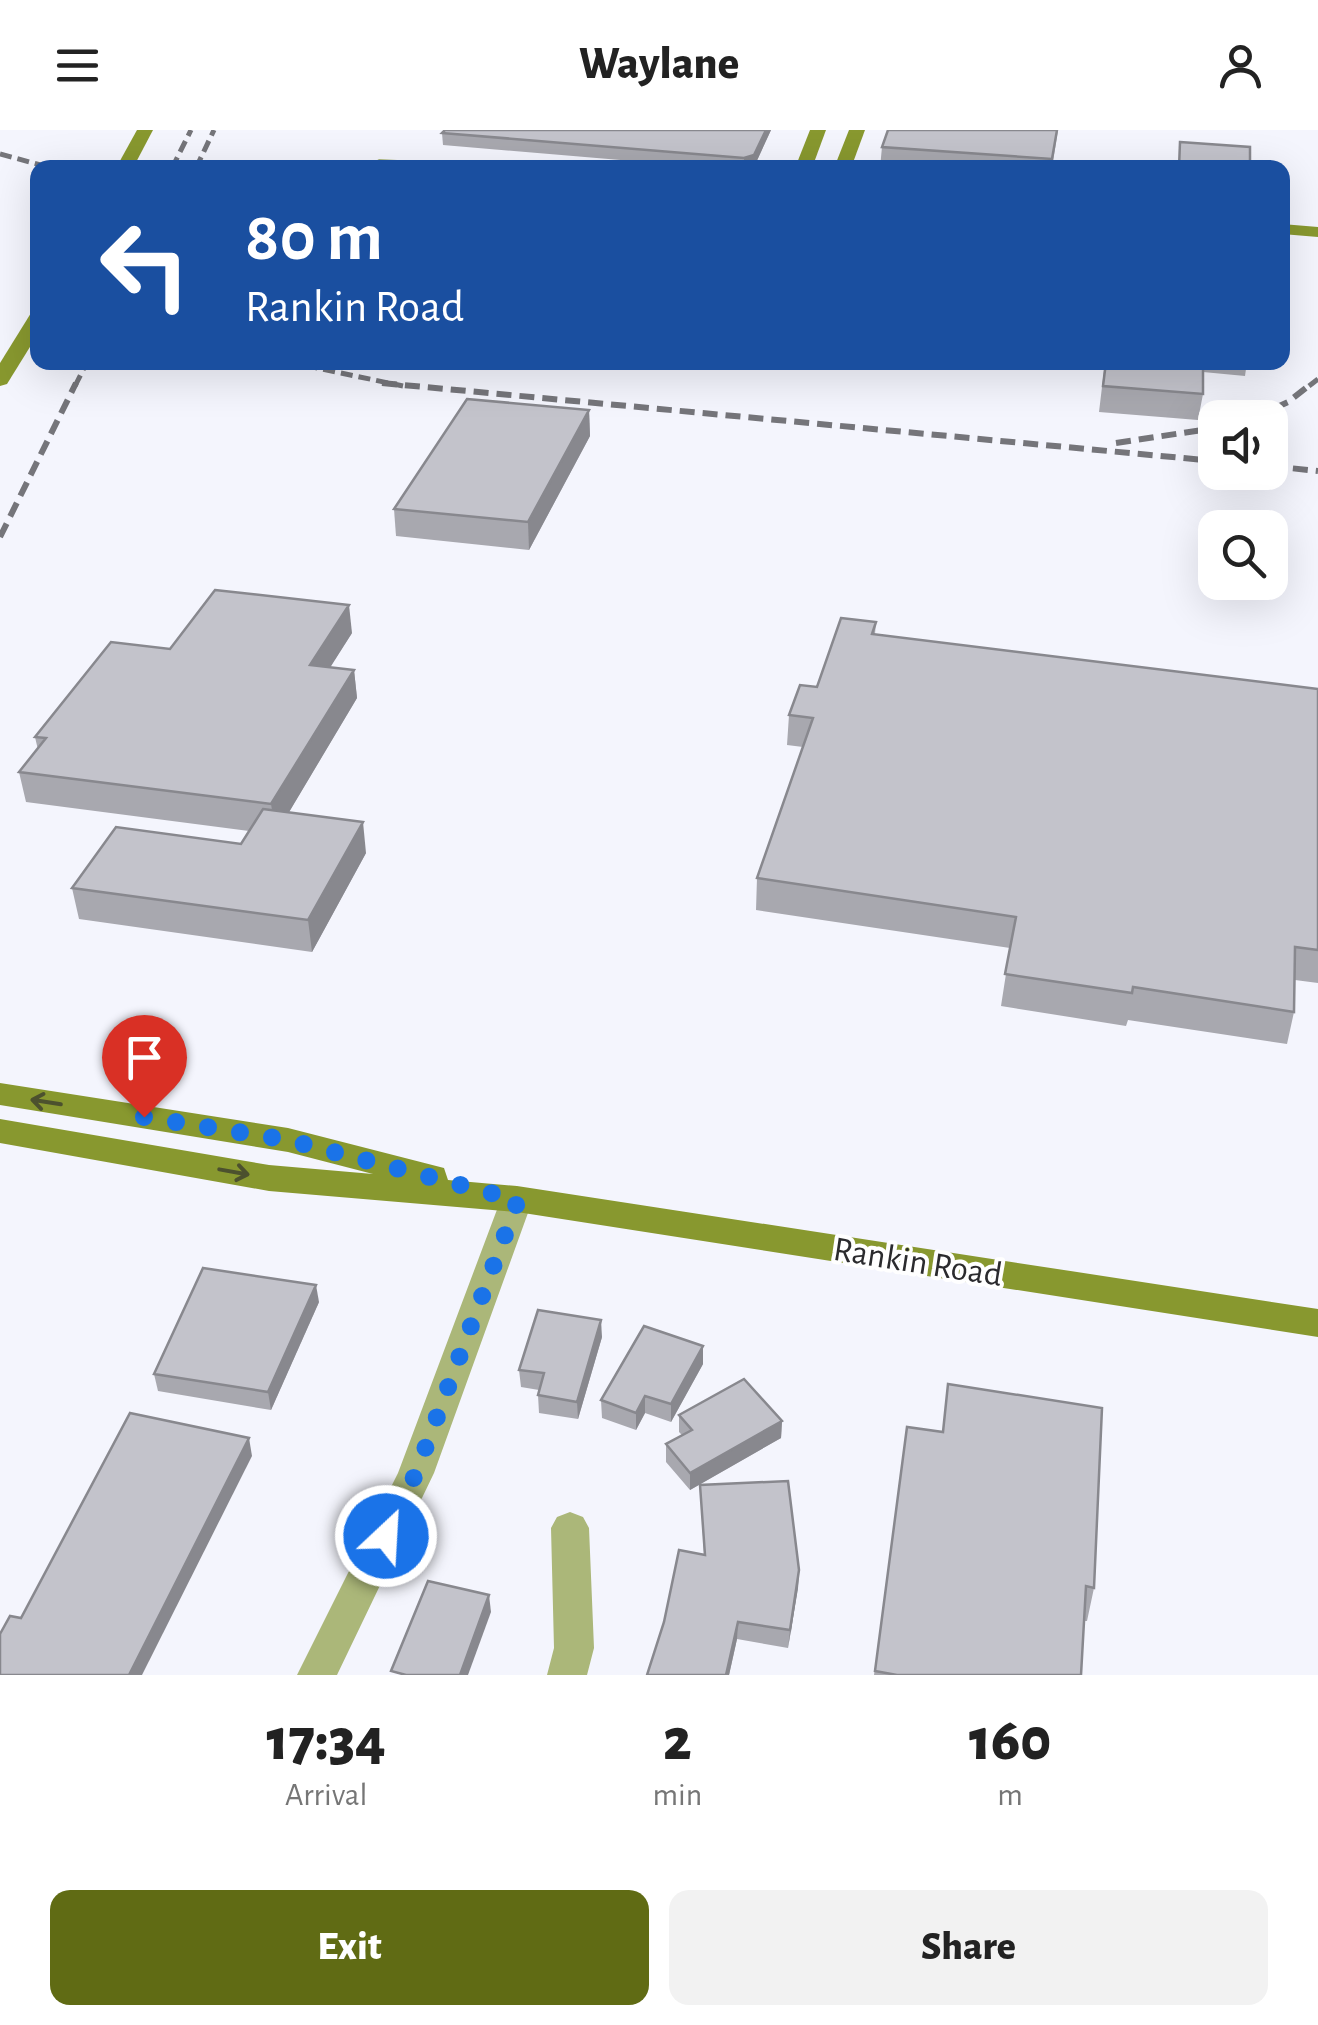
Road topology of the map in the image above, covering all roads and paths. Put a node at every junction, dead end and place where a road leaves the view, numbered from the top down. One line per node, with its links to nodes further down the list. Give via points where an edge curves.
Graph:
1 (144, 130): 4 (main road)
2 (818, 130): 5 (main road)
3 (857, 130): 6 (main road)
4 (128, 160)
5 (806, 160)
6 (845, 160)
7 (1290, 230): 8 (main road)
8 (1318, 232)
9 (30, 330): 10 (main road)
10 (0, 380)
11 (0, 1094): 13 (main road, Rankin Road, one-way to 11, via 288,1140)
12 (0, 1131): 13 (main road, Rankin Road, one-way to 13, via 269,1178)
13 (518, 1200): 14 (main road, Rankin Road); 16 (street, via 416,1473)
14 (1318, 1323)
15 (570, 1528): 17 (street, via 574,1648)
16 (317, 1675)
17 (567, 1675)

